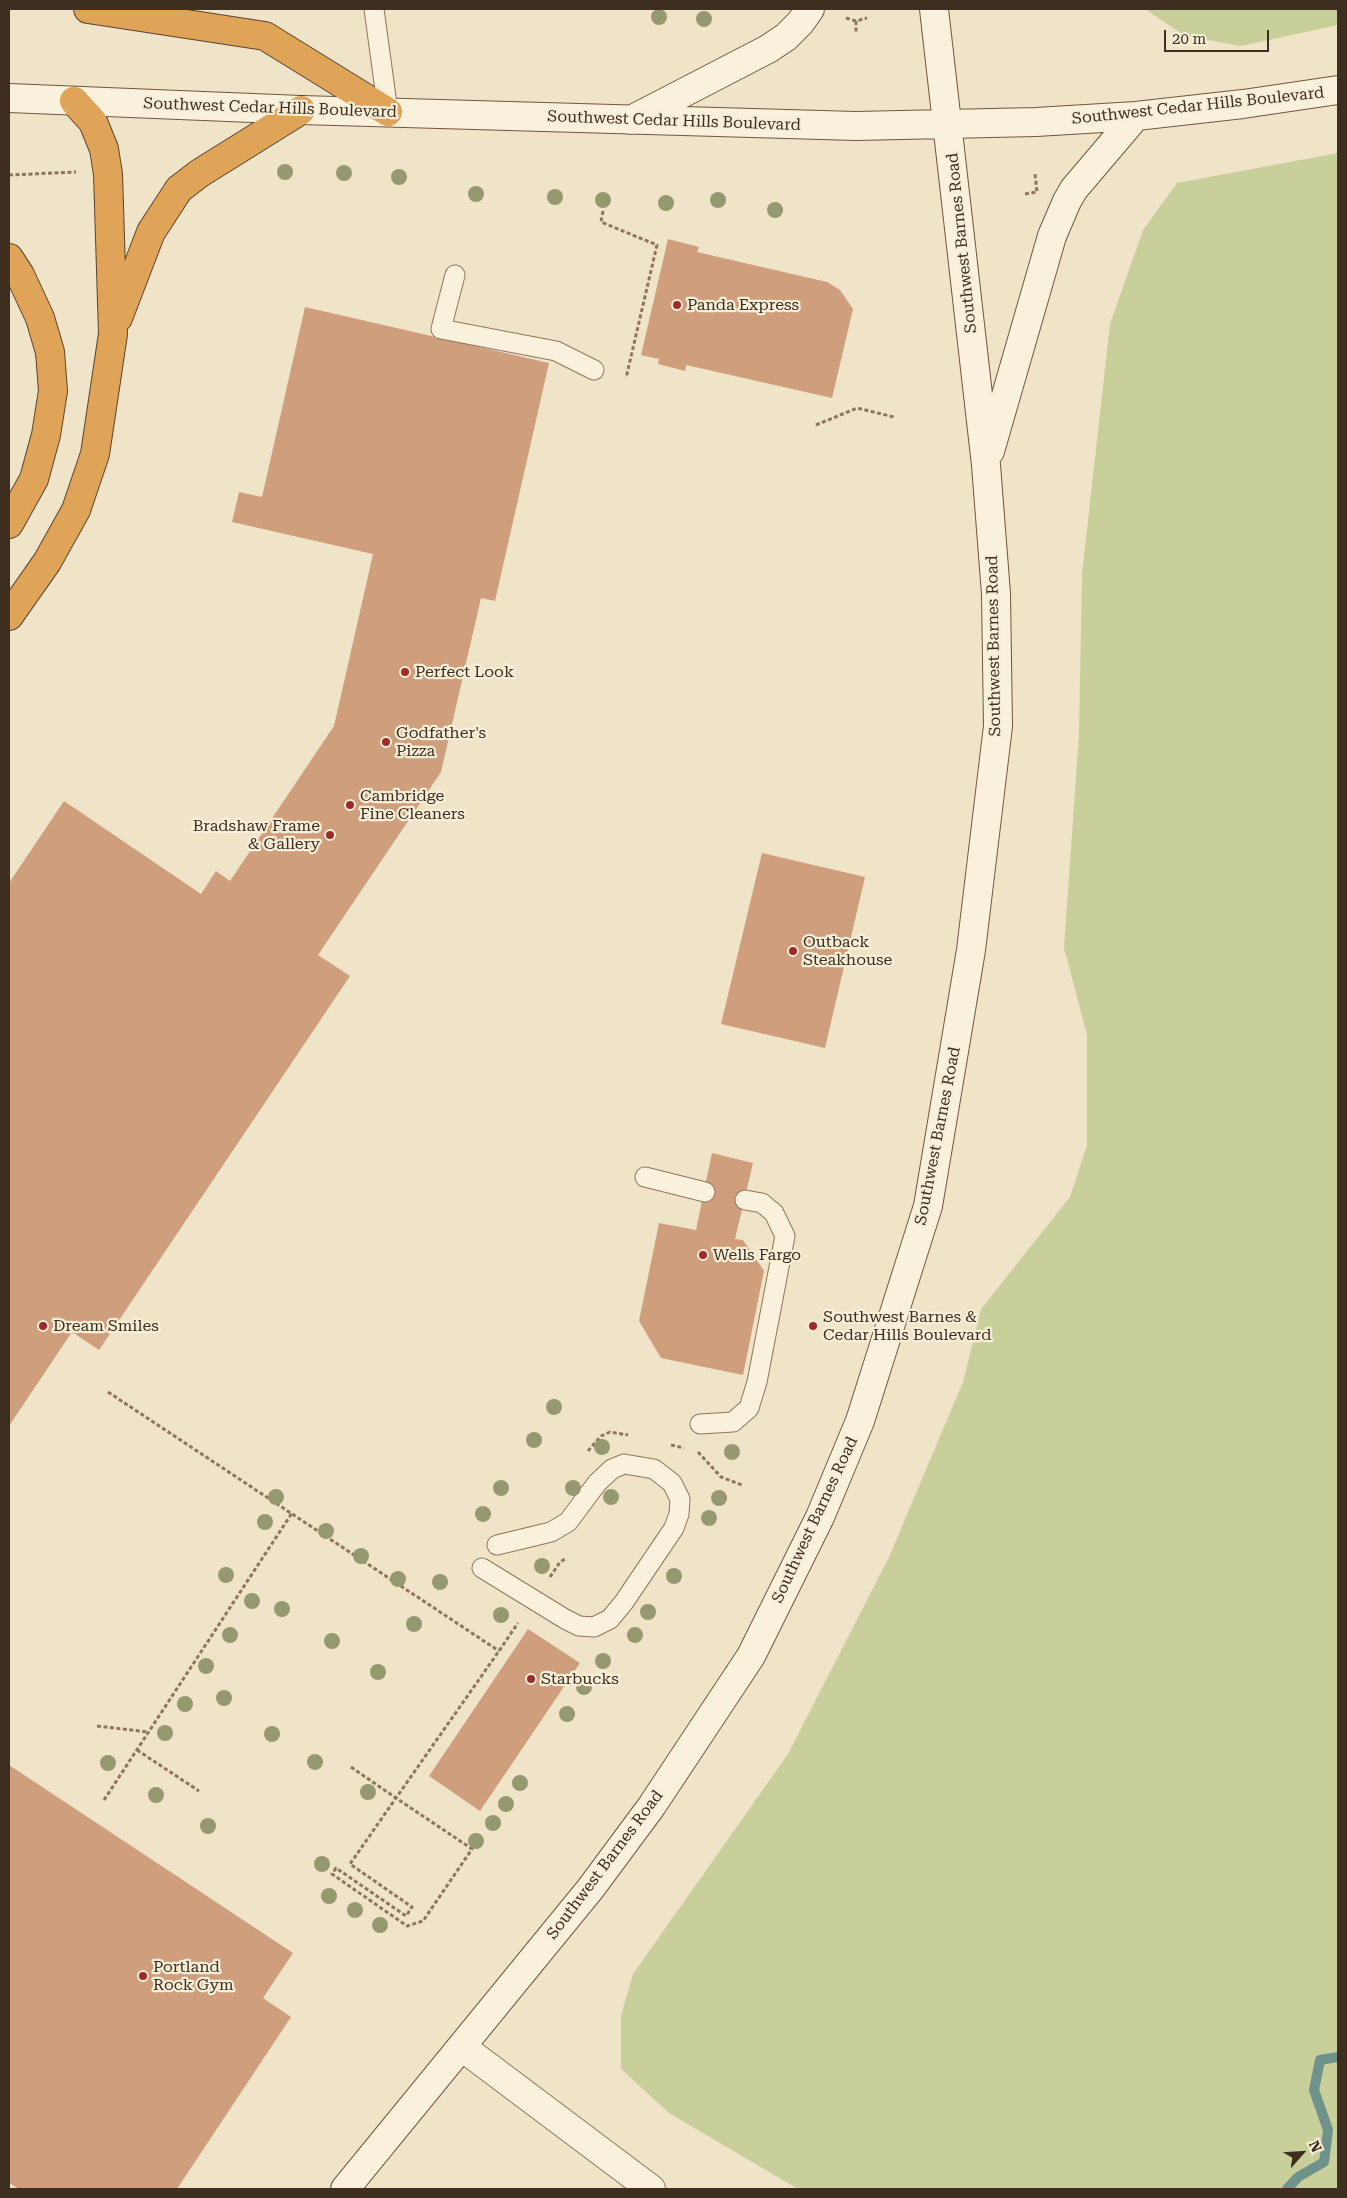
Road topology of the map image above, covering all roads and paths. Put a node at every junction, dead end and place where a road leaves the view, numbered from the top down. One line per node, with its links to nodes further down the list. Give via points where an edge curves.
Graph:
1 (88, 9): 13 (highway, via 264,36)
2 (374, 9): 13 (lane)
3 (810, 9): 15 (main road, via 800,23 768,49)
4 (934, 9): 16 (main road, Southwest Barnes Road)
5 (846, 18): 7 (path)
6 (867, 18): 7 (path)
7 (856, 21): 8 (path)
8 (856, 33)
9 (1338, 90): 14 (main road, Southwest Cedar Hills Boulevard)
10 (9, 98): 11 (main road, Southwest Cedar Hills Boulevard)
11 (74, 101): 12 (main road, Southwest Cedar Hills Boulevard); 24 (highway, via 93,122 104,149 108,174)
12 (300, 110): 13 (main road, Southwest Cedar Hills Boulevard); 24 (highway, via 179,189 151,232)
13 (388, 112): 15 (main road, Southwest Cedar Hills Boulevard)
14 (1136, 116): 16 (main road, Southwest Cedar Hills Boulevard); 29 (main road, via 1067,201 1052,236)
15 (629, 121): 16 (main road, Southwest Cedar Hills Boulevard)
16 (948, 125): 29 (main road, Southwest Barnes Road)
17 (79, 172): 19 (path)
18 (1035, 174): 20 (path, via 1037,192)
19 (9, 175)
20 (1025, 194)
21 (603, 211): 26 (path, via 601,222 657,245)
22 (9, 258): 30 (highway, via 40,318 50,352 53,391 34,479)
23 (455, 275): 25 (lane, via 441,329 556,351)
24 (113, 334): 31 (highway, via 95,454 76,510 47,562)
25 (594, 370)
26 (626, 378)
27 (894, 416): 28 (path, via 856,408)
28 (816, 425)
29 (986, 465): 54 (main road, Southwest Barnes Road, via 996,594 998,726 978,895 928,1206 860,1421 820,1517 751,1656 642,1820)
30 (9, 524)
31 (9, 616)
32 (645, 1177): 33 (lane)
33 (705, 1192)
34 (745, 1200): 36 (lane, via 762,1203 774,1213 785,1236 756,1382 749,1408 733,1422)
35 (108, 1392): 41 (path)
36 (700, 1424)
37 (636, 1436): 39 (path, via 610,1432 600,1436)
38 (662, 1443): 40 (path, via 698,1452 721,1477)
39 (583, 1458)
40 (742, 1486)
41 (292, 1513): 46 (path); 48 (path)
42 (497, 1545): 45 (lane, via 551,1532 568,1522 597,1483 612,1469 624,1464 654,1469 672,1483 680,1499 674,1528 610,1619 594,1627 579,1626)
43 (569, 1557): 45 (path, via 560,1562)
44 (482, 1568): 45 (lane)
45 (534, 1600): 46 (path)
46 (499, 1650): 52 (path)
47 (97, 1726): 48 (path)
48 (148, 1732): 49 (path)
49 (137, 1750): 51 (path); 53 (path)
50 (351, 1768): 52 (path)
51 (199, 1791)
52 (396, 1798): 52 (path, via 350,1864 412,1907 406,1916 336,1868 332,1874 407,1926 423,1921 472,1849)
53 (104, 1800)
54 (462, 2048): 55 (main road, Southwest Barnes Road); 56 (main road)
55 (345, 2189)
56 (651, 2189)

